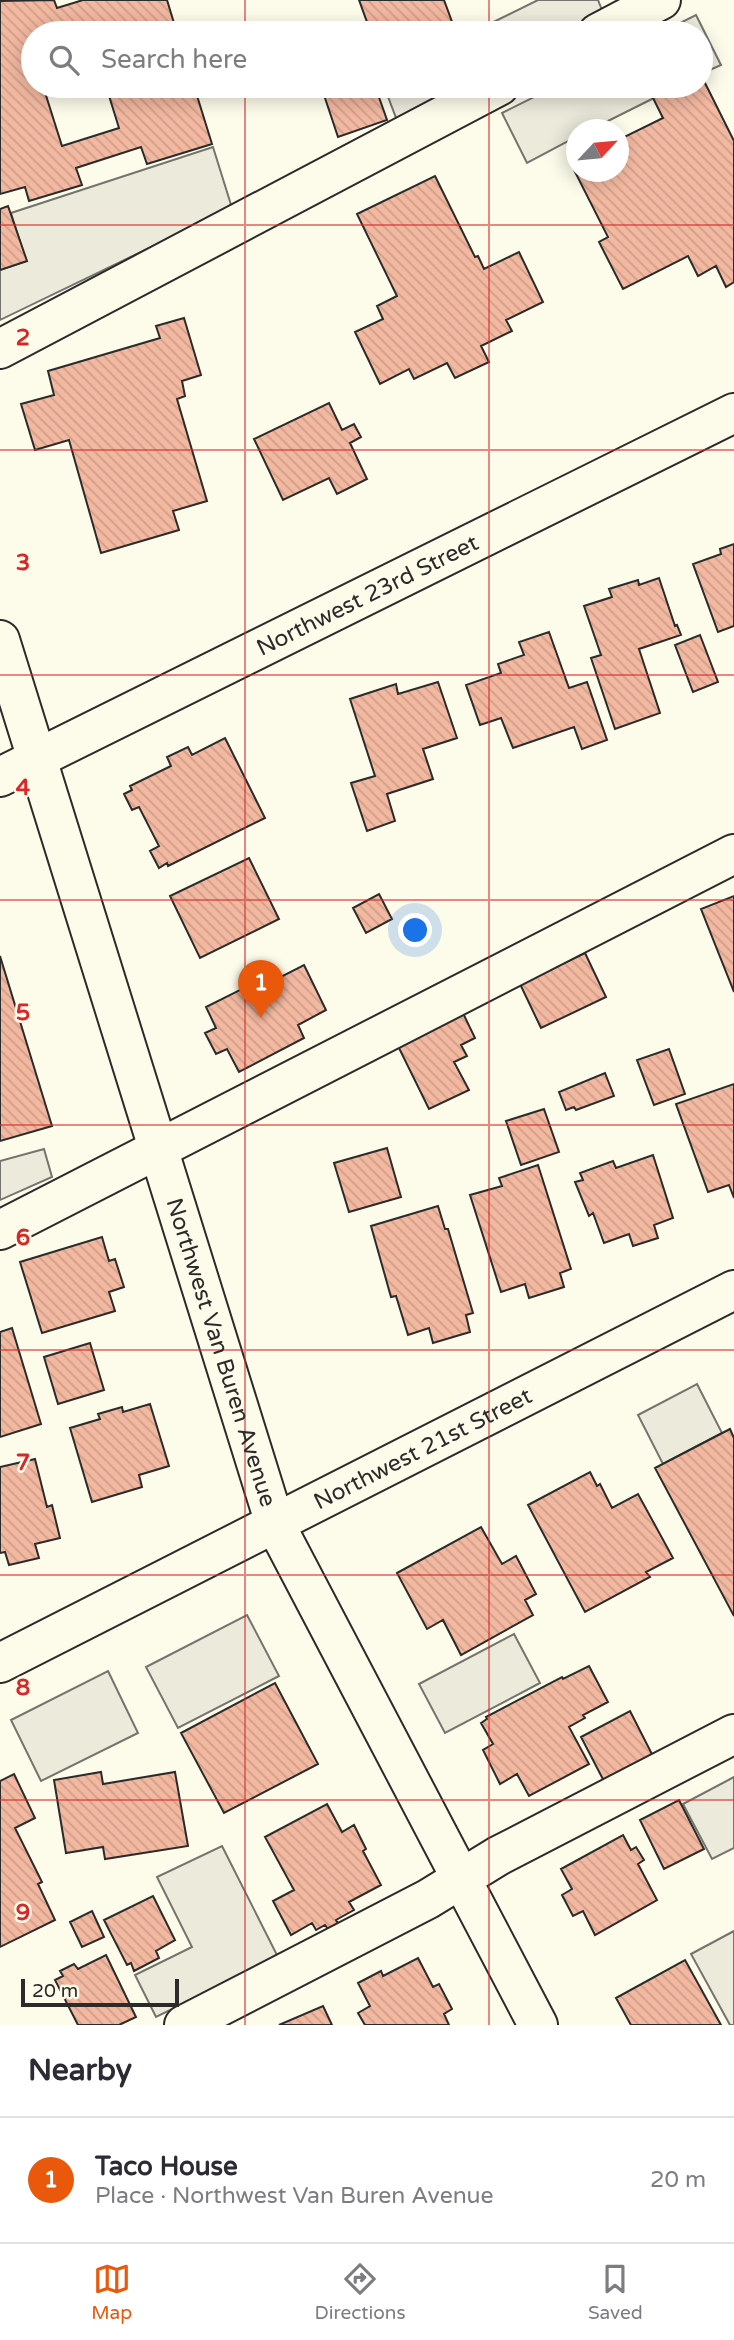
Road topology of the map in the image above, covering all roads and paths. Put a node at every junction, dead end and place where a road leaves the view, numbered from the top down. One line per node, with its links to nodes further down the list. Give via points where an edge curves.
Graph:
1 (661, 0): 2 (street)
2 (621, 21)
3 (476, 98): 4 (street)
4 (0, 349)
5 (734, 413): 7 (street, Northwest 23rd Street)
6 (0, 640): 7 (street, Northwest Van Buren Avenue)
7 (36, 759): 8 (street, Northwest 23rd Street); 10 (street, Northwest Van Buren Avenue)
8 (0, 777)
9 (734, 854): 10 (street)
10 (159, 1149): 11 (street); 13 (street, Northwest Van Buren Avenue)
11 (0, 1230)
12 (734, 1290): 13 (street, Northwest 21st Street)
13 (275, 1524): 14 (street, Northwest 21st Street); 16 (street, Northwest Van Buren Avenue)
14 (0, 1663)
15 (734, 1734): 16 (street)
16 (462, 1879): 17 (street); 18 (street, Northwest Van Buren Avenue)
17 (184, 2025)
18 (538, 2025)

